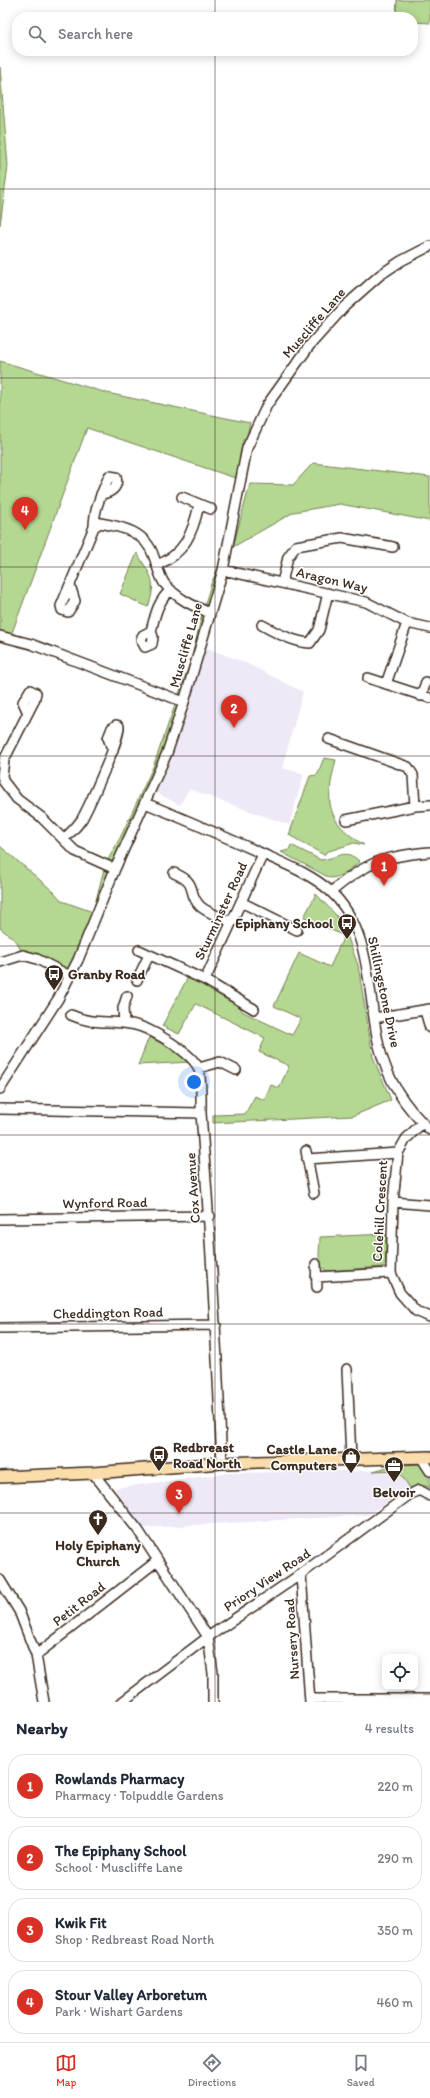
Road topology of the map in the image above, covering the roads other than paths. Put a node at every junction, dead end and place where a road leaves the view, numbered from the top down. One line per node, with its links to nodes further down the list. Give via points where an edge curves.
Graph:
1 (430, 246): 9 (street, Muscliffe Lane, via 380,275 345,306 310,345 267,405 247,448)
2 (101, 494): 6 (street, via 95,509)
3 (182, 497): 4 (street)
4 (199, 505): 5 (street); 8 (street, via 182,550)
5 (211, 509)
6 (94, 528): 8 (street, via 100,524 119,526 141,536 148,544); 11 (street)
7 (392, 547): 10 (street, via 342,538 296,546 288,556)
8 (157, 565): 12 (street, via 164,582)
9 (224, 570): 10 (street, Aragon Way); 14 (street, Muscliffe Lane)
10 (282, 583): 13 (street, Aragon Way)
11 (70, 585)
12 (171, 590): 14 (street, via 187,603); 18 (street, via 164,595 156,609)
13 (328, 593): 15 (street, Aragon Way, via 366,602); 16 (street, via 312,647)
14 (210, 613): 24 (street, Muscliffe Lane)
15 (407, 623): 17 (street, Aragon Way); 22 (street)
16 (262, 625)
17 (430, 628)
18 (150, 631)
19 (0, 636): 24 (street, via 31,644)
20 (368, 678): 22 (street)
21 (426, 682): 23 (street)
22 (386, 684): 23 (street)
23 (426, 697)
24 (184, 702): 28 (street, Muscliffe Lane, via 167,753)
25 (28, 713): 32 (street, via 4,760 2,776 17,799 41,817)
26 (329, 739): 30 (street, via 408,767 413,775)
27 (113, 751): 32 (street, via 81,819)
28 (145, 803): 34 (street, Shillingstone Drive); 35 (street, Muscliffe Lane)
29 (430, 805): 30 (street)
30 (415, 806): 31 (street)
31 (346, 820)
32 (63, 839): 35 (street, via 75,851)
33 (430, 852): 37 (street, via 398,855 370,864 352,874)
34 (263, 854): 37 (street, Shillingstone Drive, via 314,878); 38 (street, Sturminster Road)
35 (115, 869): 44 (street, Muscliffe Lane, via 93,927)
36 (174, 873): 39 (street, via 186,878 200,906)
37 (331, 892): 51 (street, Shillingstone Drive, via 352,921 362,945)
38 (241, 902): 39 (street, Sturminster Road); 40 (street)
39 (231, 922): 46 (street, Sturminster Road)
40 (297, 930)
41 (139, 950): 42 (street)
42 (149, 955): 45 (street); 46 (street)
43 (0, 962): 44 (street, via 23,955 38,959)
44 (70, 976): 56 (street, Muscliffe Lane)
45 (137, 980)
46 (204, 980): 48 (street)
47 (127, 996): 52 (street, via 123,1008)
48 (254, 1009)
49 (428, 1010): 51 (street); 53 (street)
50 (70, 1015): 52 (street, via 86,1021)
51 (374, 1018): 59 (street, Shillingstone Drive, via 379,1046 394,1086 407,1107)
52 (124, 1023): 54 (street, via 170,1041 183,1050)
53 (430, 1028)
54 (199, 1068): 55 (street, via 220,1062); 58 (street, Cox Avenue)
55 (236, 1070)
56 (0, 1089)
57 (0, 1108): 58 (street)
58 (201, 1113): 65 (street, Cox Avenue)
59 (422, 1123): 60 (street, Shillingstone Drive); 61 (street, Colehill Crescent, via 406,1139)
60 (430, 1130)
61 (398, 1153): 62 (street, via 307,1155); 63 (street, Colehill Crescent)
62 (314, 1193)
63 (393, 1202): 64 (street); 68 (street, Colehill Crescent)
64 (430, 1205)
65 (210, 1216): 66 (street, Wynford Road); 72 (street, Cox Avenue, via 209,1248)
66 (0, 1219)
67 (316, 1264): 69 (street)
68 (391, 1273): 69 (street); 71 (street, Colehill Crescent, via 400,1293 416,1311)
69 (316, 1277): 70 (street)
70 (317, 1287)
71 (430, 1317)
72 (216, 1325): 73 (street, Cheddington Road); 77 (street, Cox Avenue)
73 (0, 1328)
74 (347, 1369): 76 (street)
75 (425, 1457): 76 (main road); 78 (street)
76 (351, 1458): 77 (main road)
77 (222, 1463): 80 (main road)
78 (430, 1471)
79 (0, 1472): 80 (main road)
80 (93, 1473): 81 (main road); 83 (street, via 138,1530)
81 (0, 1476)
82 (430, 1496): 84 (street, Priory View Road, via 419,1490 410,1495)
83 (157, 1561): 86 (street); 87 (street, Petit Road)
84 (301, 1574): 86 (street, Priory View Road); 89 (street, Nursery Road)
85 (0, 1580): 87 (street, via 19,1612)
86 (208, 1637): 91 (street, Priory View Road); 92 (street, via 213,1673)
87 (36, 1655): 90 (street)
88 (430, 1699): 89 (street)
89 (310, 1700)
90 (44, 1702)
91 (122, 1702)
92 (213, 1702)

